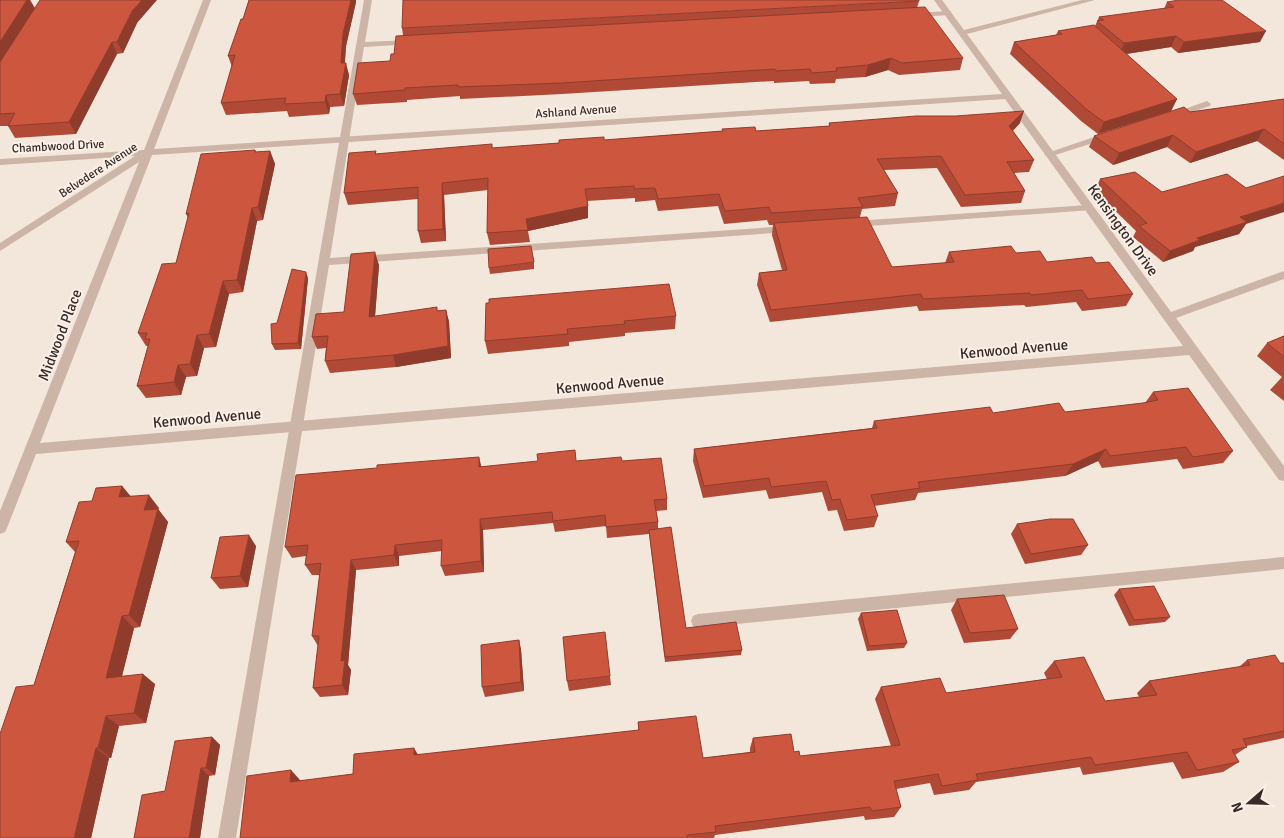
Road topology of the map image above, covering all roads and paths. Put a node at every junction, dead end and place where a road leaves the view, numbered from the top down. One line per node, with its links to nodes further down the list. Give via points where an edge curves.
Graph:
1 (207, 0): 15 (street, Belvedere Avenue)
2 (368, 0): 9 (street)
3 (938, 0): 5 (street, Kensington Drive)
4 (1091, 0): 7 (street)
5 (948, 13): 6 (street); 7 (street, Kensington Drive)
6 (908, 15)
7 (963, 33): 10 (street, Kensington Drive)
8 (420, 42): 9 (street)
9 (360, 45): 14 (street)
10 (1007, 96): 14 (street, Ashland Avenue); 16 (street, Kensington Drive)
11 (1207, 104): 12 (street)
12 (1166, 118)
13 (1121, 132): 16 (street)
14 (344, 138): 15 (street, Ashland Avenue); 22 (street)
15 (148, 152): 17 (street, Chambwood Drive); 21 (street, Belvedere Avenue); 27 (street, Midwood Place)
16 (1049, 154): 18 (street, Kensington Drive)
17 (0, 162)
18 (1088, 208): 19 (street); 24 (street, Kensington Drive)
19 (840, 225)
20 (800, 228): 22 (street)
21 (0, 248)
22 (324, 262): 26 (street)
23 (1284, 275): 24 (street)
24 (1168, 317): 25 (street, Kensington Drive)
25 (1192, 350): 26 (street, Kenwood Avenue); 28 (street, Kensington Drive)
26 (297, 426): 27 (street, Kenwood Avenue); 32 (street)
27 (31, 449): 29 (street, Midwood Place)
28 (1284, 476)
29 (0, 528)
30 (1284, 563): 31 (street)
31 (698, 621)
32 (227, 838)

